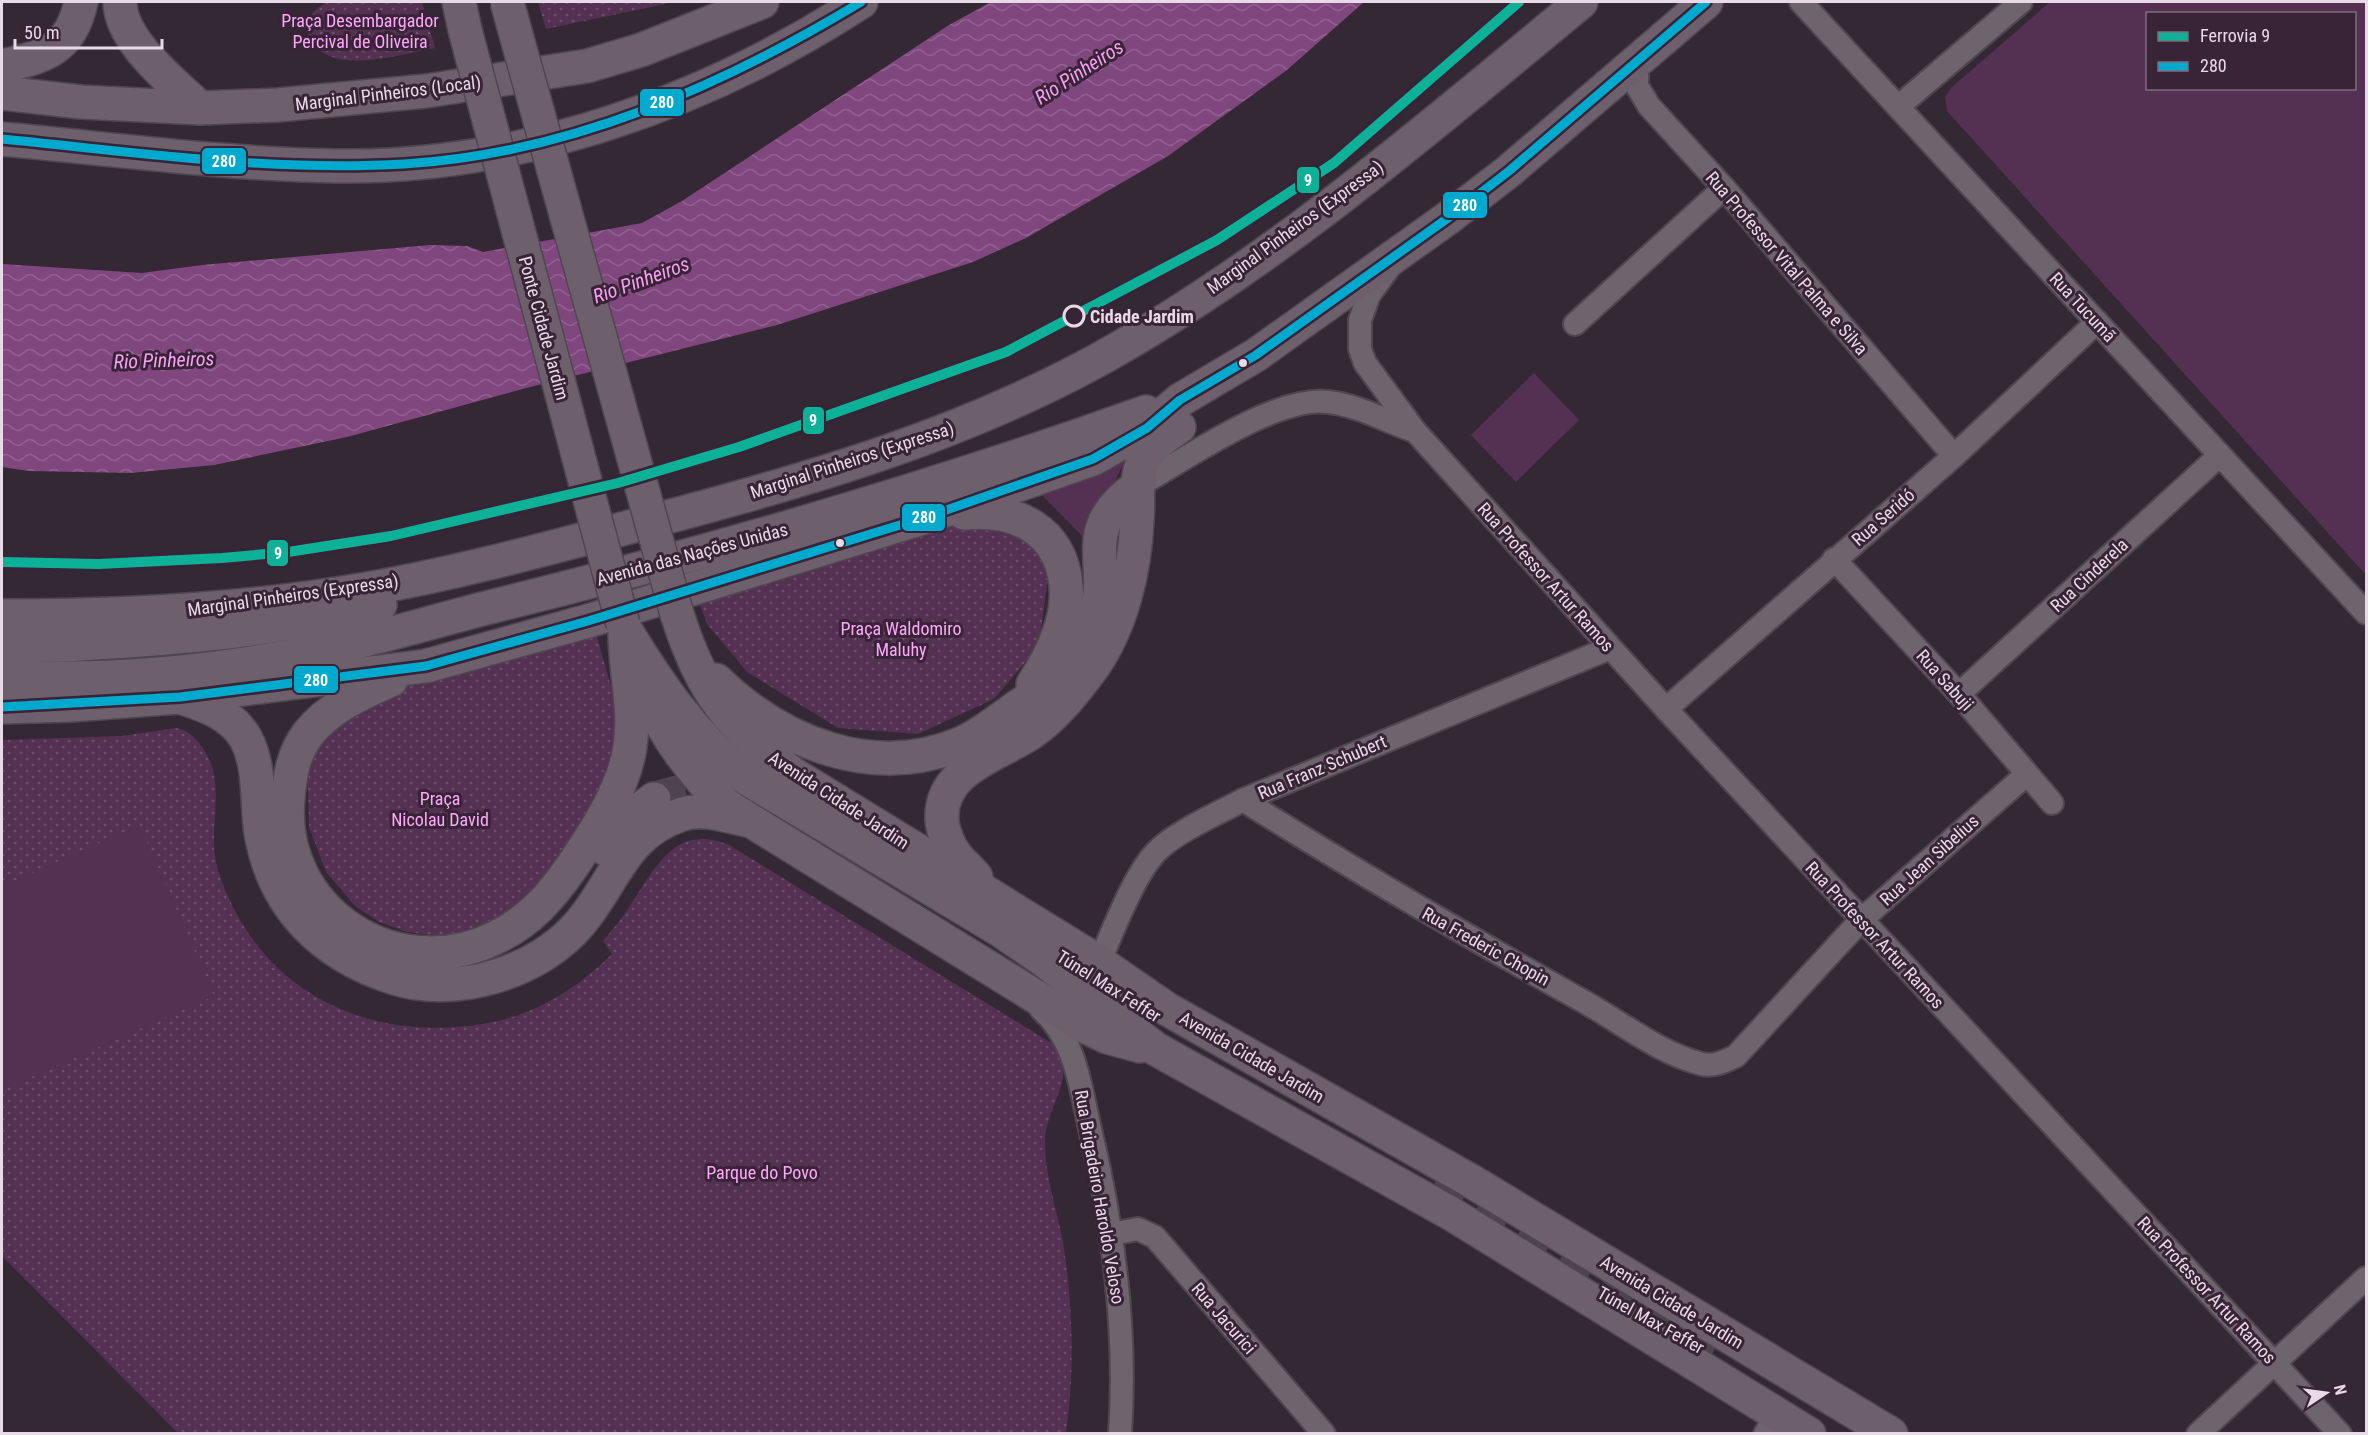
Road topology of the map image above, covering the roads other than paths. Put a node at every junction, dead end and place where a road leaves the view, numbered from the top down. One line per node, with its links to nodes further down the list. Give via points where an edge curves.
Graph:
1 (81, 2): 12 (highway, via 73,30 58,46 45,54)
2 (120, 2): 15 (highway, via 125,25 136,44)
3 (507, 2): 35 (highway, Avenida Cidade Jardim, bridge)
4 (762, 2): 15 (highway, Marginal Pinheiros (Local), via 641,50 587,66 426,91)
5 (861, 2): 16 (highway, via 746,68 585,130 509,150 430,162 337,166)
6 (1581, 2): 28 (highway, Marginal Pinheiros (Expressa), via 1402,150 1288,236 1100,358 1020,400 919,441 811,477)
7 (1706, 2): 11 (highway)
8 (1801, 2): 14 (street, Rua Tucumã)
9 (2021, 2): 14 (street)
10 (463, 19): 32 (highway, Ponte Cidade Jardim, bridge)
11 (1637, 63): 17 (street, Rua Professor Vital Palma e Silva, via 1637,86 1642,96); 18 (highway, via 1509,171)
12 (2, 66)
13 (2, 93): 15 (highway, Marginal Pinheiros (Local), via 81,102)
14 (1899, 106): 19 (street, Rua Tucumã)
15 (200, 108)
16 (2, 139)
17 (1724, 188): 20 (street); 24 (street, Rua Professor Vital Palma e Silva)
18 (1403, 249): 21 (highway); 23 (street, Rua Professor Artur Ramos, via 1369,295 1358,334 1365,363)
19 (2097, 322): 24 (street, Rua Seridó); 25 (street, Rua Tucumã)
20 (1575, 324)
21 (1256, 355): 22 (highway, Avenida das Nações Unidas); 26 (highway, via 1203,408 1155,445 1144,459)
22 (1180, 400): 27 (highway, Avenida das Nações Unidas, via 1147,428 1093,459); 39 (highway, Avenida das Nações Unidas, via 862,507 579,585 325,649 250,663)
23 (1415, 431): 26 (street, Rua Professor Artur Ramos, via 1328,401 1301,402 1245,425); 34 (street, Rua Professor Artur Ramos)
24 (1954, 456): 29 (street, Rua Seridó)
25 (2220, 456): 30 (street, Rua Tucumã); 40 (street, Rua Cinderela)
26 (1138, 486): 42 (highway, via 1105,517 1094,619 1078,651 1039,693); 50 (highway, via 1128,582 1115,626 1094,665 1043,724 972,766 954,782 941,805 948,842)
27 (929, 516): 37 (highway, Avenida das Nações Unidas, via 588,621); 42 (highway, via 978,511 1022,519 1040,531 1060,563 1066,585 1058,637)
28 (504, 558): 31 (highway, Marginal Pinheiros (Expressa), via 368,589 224,608 115,616); 33 (highway, via 457,587 313,622 219,635)
29 (1834, 559): 40 (street, Rua Sabuji); 43 (street, Rua Seridó)
30 (2367, 613)
31 (2, 615)
32 (624, 627): 37 (highway, via 632,722 626,767 554,894 535,914 492,939 434,953 404,953 351,929 324,908 305,882 293,852 286,815 290,774 297,751 308,734 351,699); 49 (highway, Avenida Cidade Jardim, via 642,683 668,737 709,788); 55 (highway, Avenida Cidade Jardim, via 680,712 720,757 746,778 1000,930 1045,960)
33 (2, 646)
34 (1610, 648): 43 (street, Rua Professor Artur Ramos); 47 (street, Rua Franz Schubert)
35 (689, 653): 42 (highway, via 733,696 773,723 857,758 891,760 923,756 961,744); 44 (highway, Avenida Cidade Jardim, via 723,712 751,742)
36 (2, 656): 39 (highway, via 178,656)
37 (426, 666): 39 (highway, Avenida das Nações Unidas)
38 (2, 676): 39 (highway, Avenida das Nações Unidas)
39 (187, 683): 41 (highway, Avenida das Nações Unidas, via 72,705); 53 (highway, via 237,726 246,739 252,756 261,832 270,870 284,900 304,927)
40 (1959, 694): 45 (street, Rua Sabuji)
41 (2, 706)
42 (1017, 707)
43 (1666, 709): 51 (street, Rua Professor Artur Ramos)
44 (793, 774): 50 (highway, Avenida Cidade Jardim); 57 (highway, Túnel Max Feffer, via 821,802 1215,1053)
45 (2027, 774): 48 (street, Rua Sabuji); 51 (street, Rua Jean Sibelius)
46 (654, 799): 53 (highway, via 625,821 572,903 552,924 516,950 463,968 431,972)
47 (1243, 800): 52 (street, Rua Franz Schubert, via 1156,852 1135,886); 56 (street, Rua Frederic Chopin, via 1414,906 1675,1055 1704,1065)
48 (2052, 803)
49 (750, 811): 53 (highway, via 694,811 650,830 625,853 580,923 562,942 510,971 452,984 422,984); 54 (highway, Avenida Cidade Jardim); 55 (highway, via 932,910 1091,1014)
50 (993, 897): 52 (highway, Avenida Cidade Jardim)
51 (1861, 920): 56 (street, Rua Jean Sibelius); 61 (street, Rua Professor Artur Ramos)
52 (1099, 962): 67 (highway, Avenida Cidade Jardim, via 1167,1009 1471,1181)
53 (358, 964)
54 (1013, 983): 55 (highway, Avenida Cidade Jardim, via 1107,1037); 59 (street, Rua Brigadeiro Haroldo Veloso, via 1053,1020 1072,1053)
55 (1156, 1049): 58 (highway, Avenida Cidade Jardim)
56 (1736, 1056)
57 (1434, 1184)
58 (1450, 1213): 62 (highway, Avenida Cidade Jardim); 66 (highway, Túnel Max Feffer, via 1652,1319)
59 (1111, 1234): 63 (street, Rua Brigadeiro Haroldo Veloso, via 1121,1304); 64 (street, Rua Jacurici, via 1138,1229 1155,1237)
60 (2367, 1278): 61 (street)
61 (2275, 1362): 68 (street); 69 (street, Rua Professor Artur Ramos)
62 (1771, 1424): 65 (highway, Avenida Cidade Jardim)
63 (1120, 1434)
64 (1324, 1434)
65 (1809, 1434)
66 (1848, 1434)
67 (1891, 1434)
68 (2198, 1434)
69 (2340, 1434)

